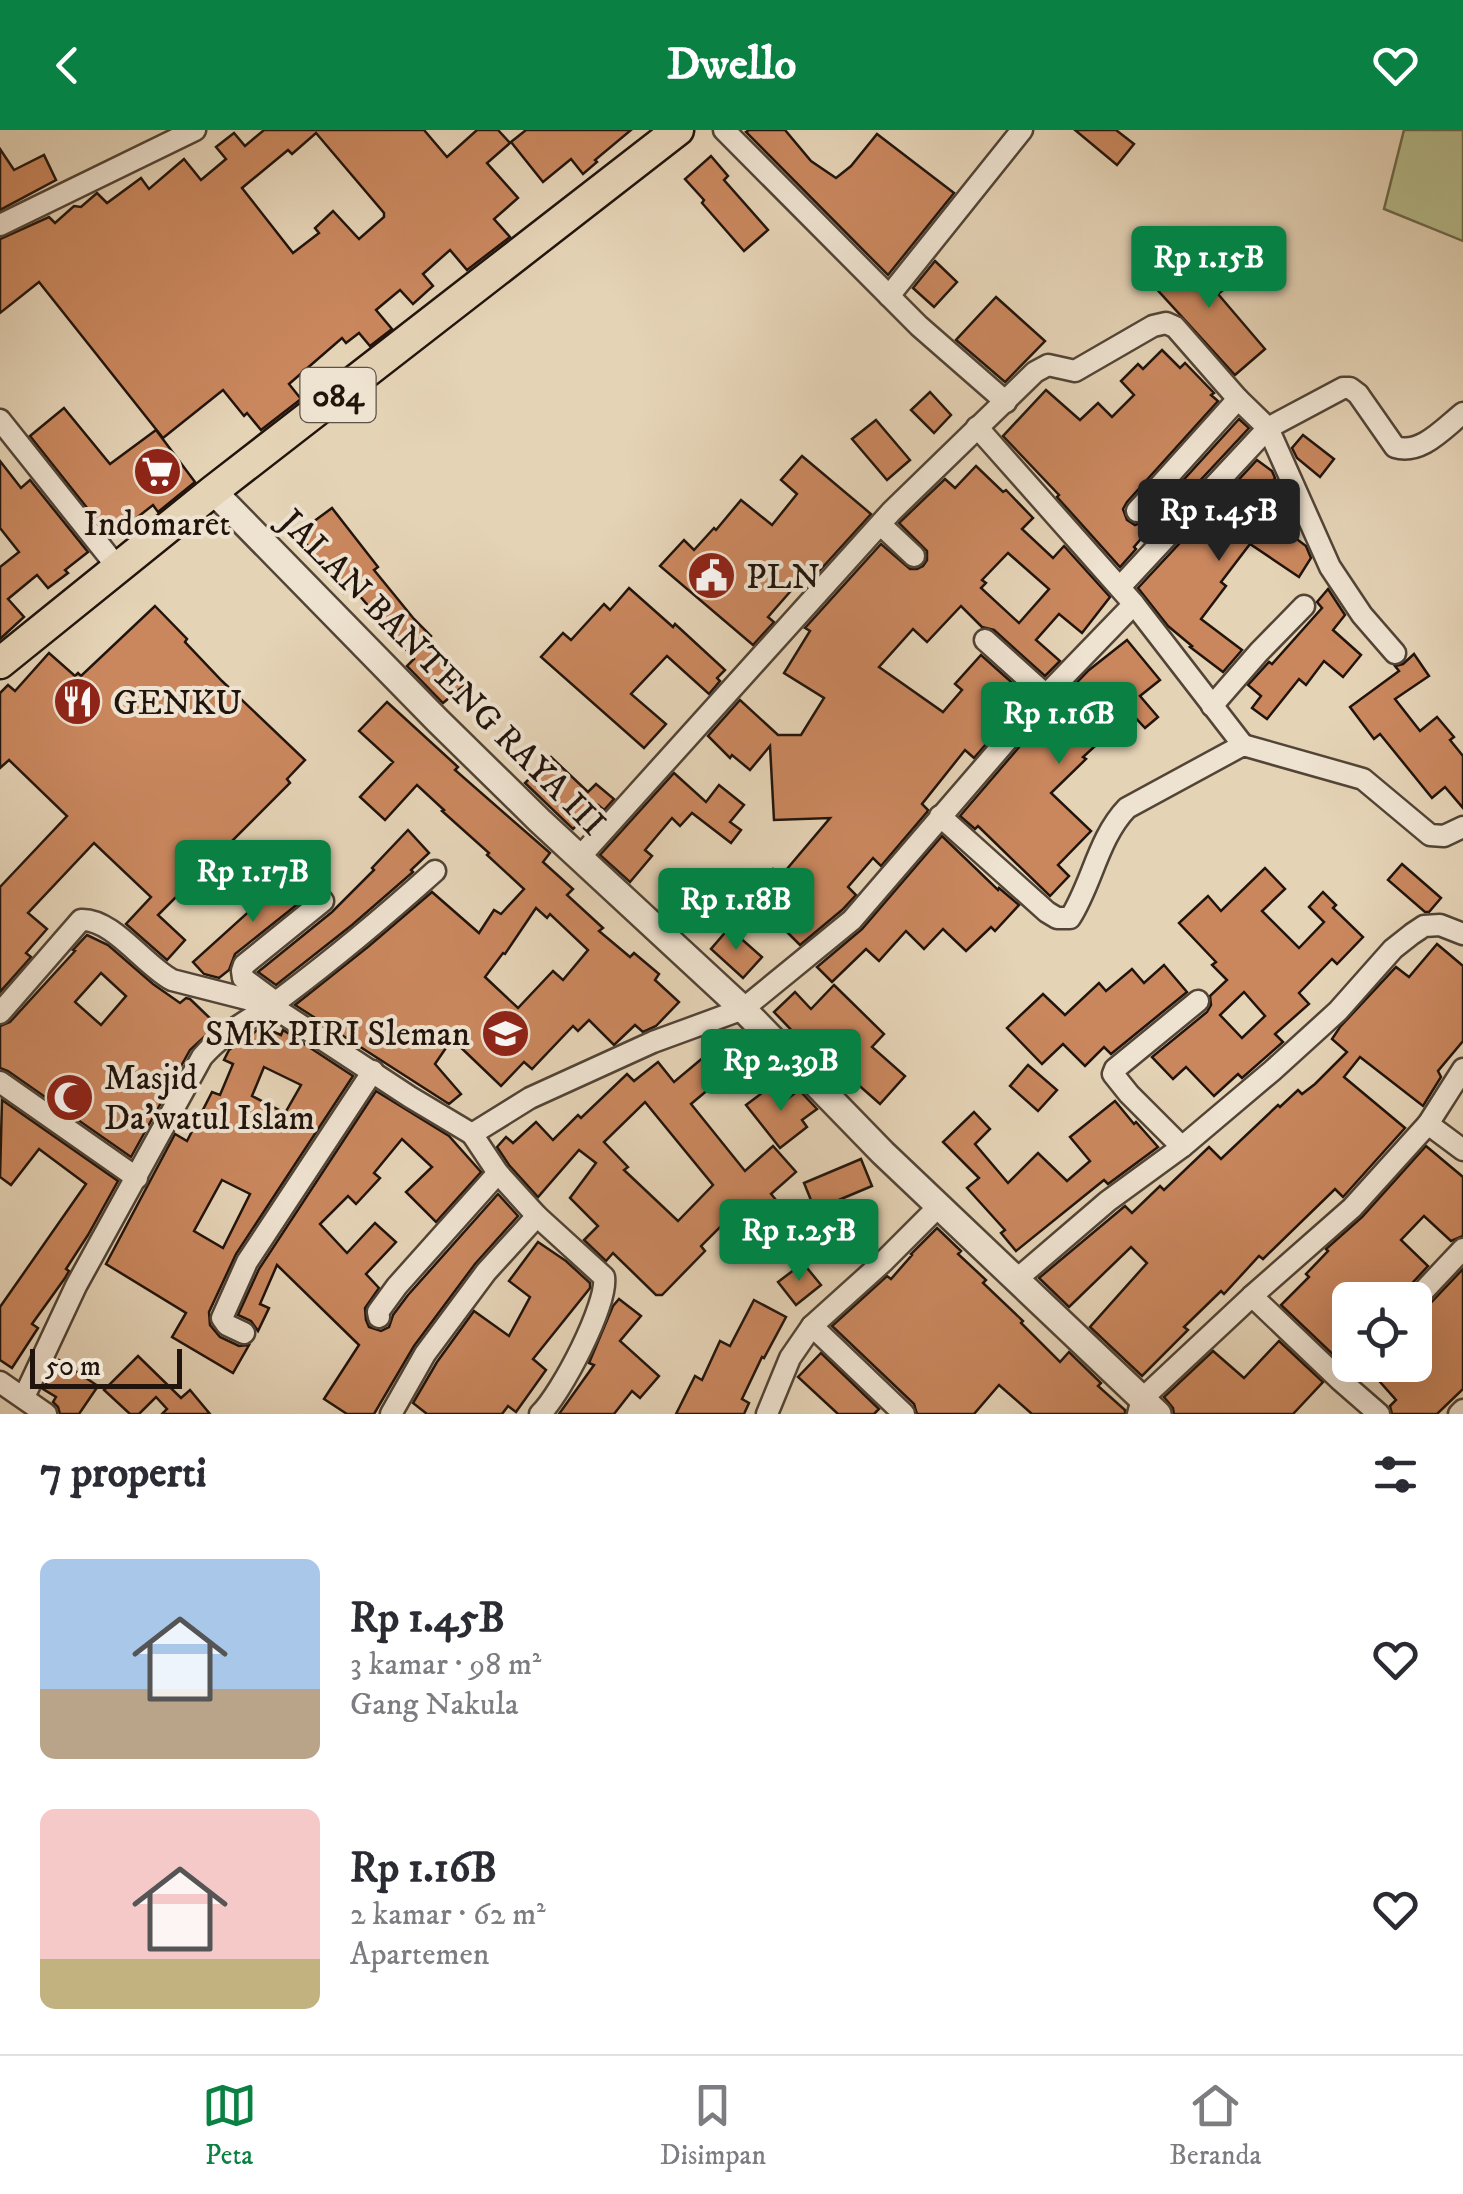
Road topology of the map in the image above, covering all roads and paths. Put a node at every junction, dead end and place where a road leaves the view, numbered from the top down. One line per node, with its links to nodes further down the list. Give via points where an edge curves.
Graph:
1 (195, 130): 5 (street)
2 (678, 130): 13 (main road, 084)
3 (724, 130): 6 (street)
4 (1022, 130): 6 (street)
5 (0, 225)
6 (888, 296): 8 (street)
7 (1238, 399): 8 (street, via 1166,322 1074,371 1048,365); 12 (street); 14 (street)
8 (1006, 402): 11 (street)
9 (1463, 413): 12 (street, via 1418,448 1400,449 1358,394 1343,388)
10 (0, 420): 17 (street)
11 (977, 428): 15 (street); 18 (street)
12 (1268, 428): 18 (street); 22 (street, via 1330,567)
13 (214, 492): 17 (main road, 084); 29 (street, JALAN BANTENG RAYA III)
14 (1138, 511)
15 (880, 525): 16 (street); 29 (street)
16 (914, 556)
17 (118, 568): 23 (main road, 084)
18 (1120, 588): 19 (street)
19 (1134, 604): 24 (street); 25 (street)
20 (1304, 606): 25 (street)
21 (984, 640): 24 (street)
22 (1395, 653)
23 (0, 662)
24 (1046, 695): 27 (street)
25 (1212, 706): 26 (street)
26 (1243, 746): 27 (street, via 1127,808 1070,918 1047,912); 28 (street, via 1363,779 1430,834)
27 (940, 816): 35 (street, via 852,920)
28 (1463, 828)
29 (579, 858): 35 (street, JALAN BANTENG RAYA III)
30 (435, 871): 34 (street)
31 (323, 901): 34 (street, via 244,965 247,984)
32 (1463, 934): 42 (street, via 1440,925 1412,934 1338,1011)
33 (1198, 1001): 42 (street, via 1113,1074)
34 (273, 1004): 36 (street, via 172,980 86,919); 38 (street); 45 (street, via 202,1057)
35 (743, 1008): 41 (street, via 530,1098); 46 (street, JALAN BANTENG RAYA III)
36 (0, 1014)
37 (1463, 1069): 40 (street)
38 (373, 1071): 41 (street); 54 (street, via 247,1262 222,1318)
39 (0, 1082): 45 (street)
40 (1428, 1124): 43 (street); 51 (street, via 1352,1208)
41 (472, 1134): 44 (street)
42 (1182, 1147): 49 (street)
43 (1463, 1150)
44 (498, 1173): 47 (street); 52 (street, via 397,1286)
45 (136, 1178): 58 (street)
46 (933, 1198): 49 (street, JALAN BANTENG RAYA III); 53 (street, via 884,1260)
47 (537, 1216): 61 (street, via 425,1354); 62 (street, via 602,1272 605,1287 565,1380)
48 (1463, 1249): 50 (street)
49 (1016, 1279): 59 (street, JALAN BANTENG RAYA III)
50 (1432, 1282)
51 (1252, 1296): 55 (street); 59 (street)
52 (378, 1317)
53 (812, 1326): 63 (street, via 790,1358); 64 (street)
54 (244, 1334)
55 (1332, 1361)
56 (0, 1382): 58 (street)
57 (1354, 1382): 65 (street)
58 (24, 1397): 60 (street)
59 (1146, 1409)
60 (46, 1414)
61 (391, 1414)
62 (540, 1414)
63 (767, 1414)
64 (904, 1414)
65 (1379, 1414)

